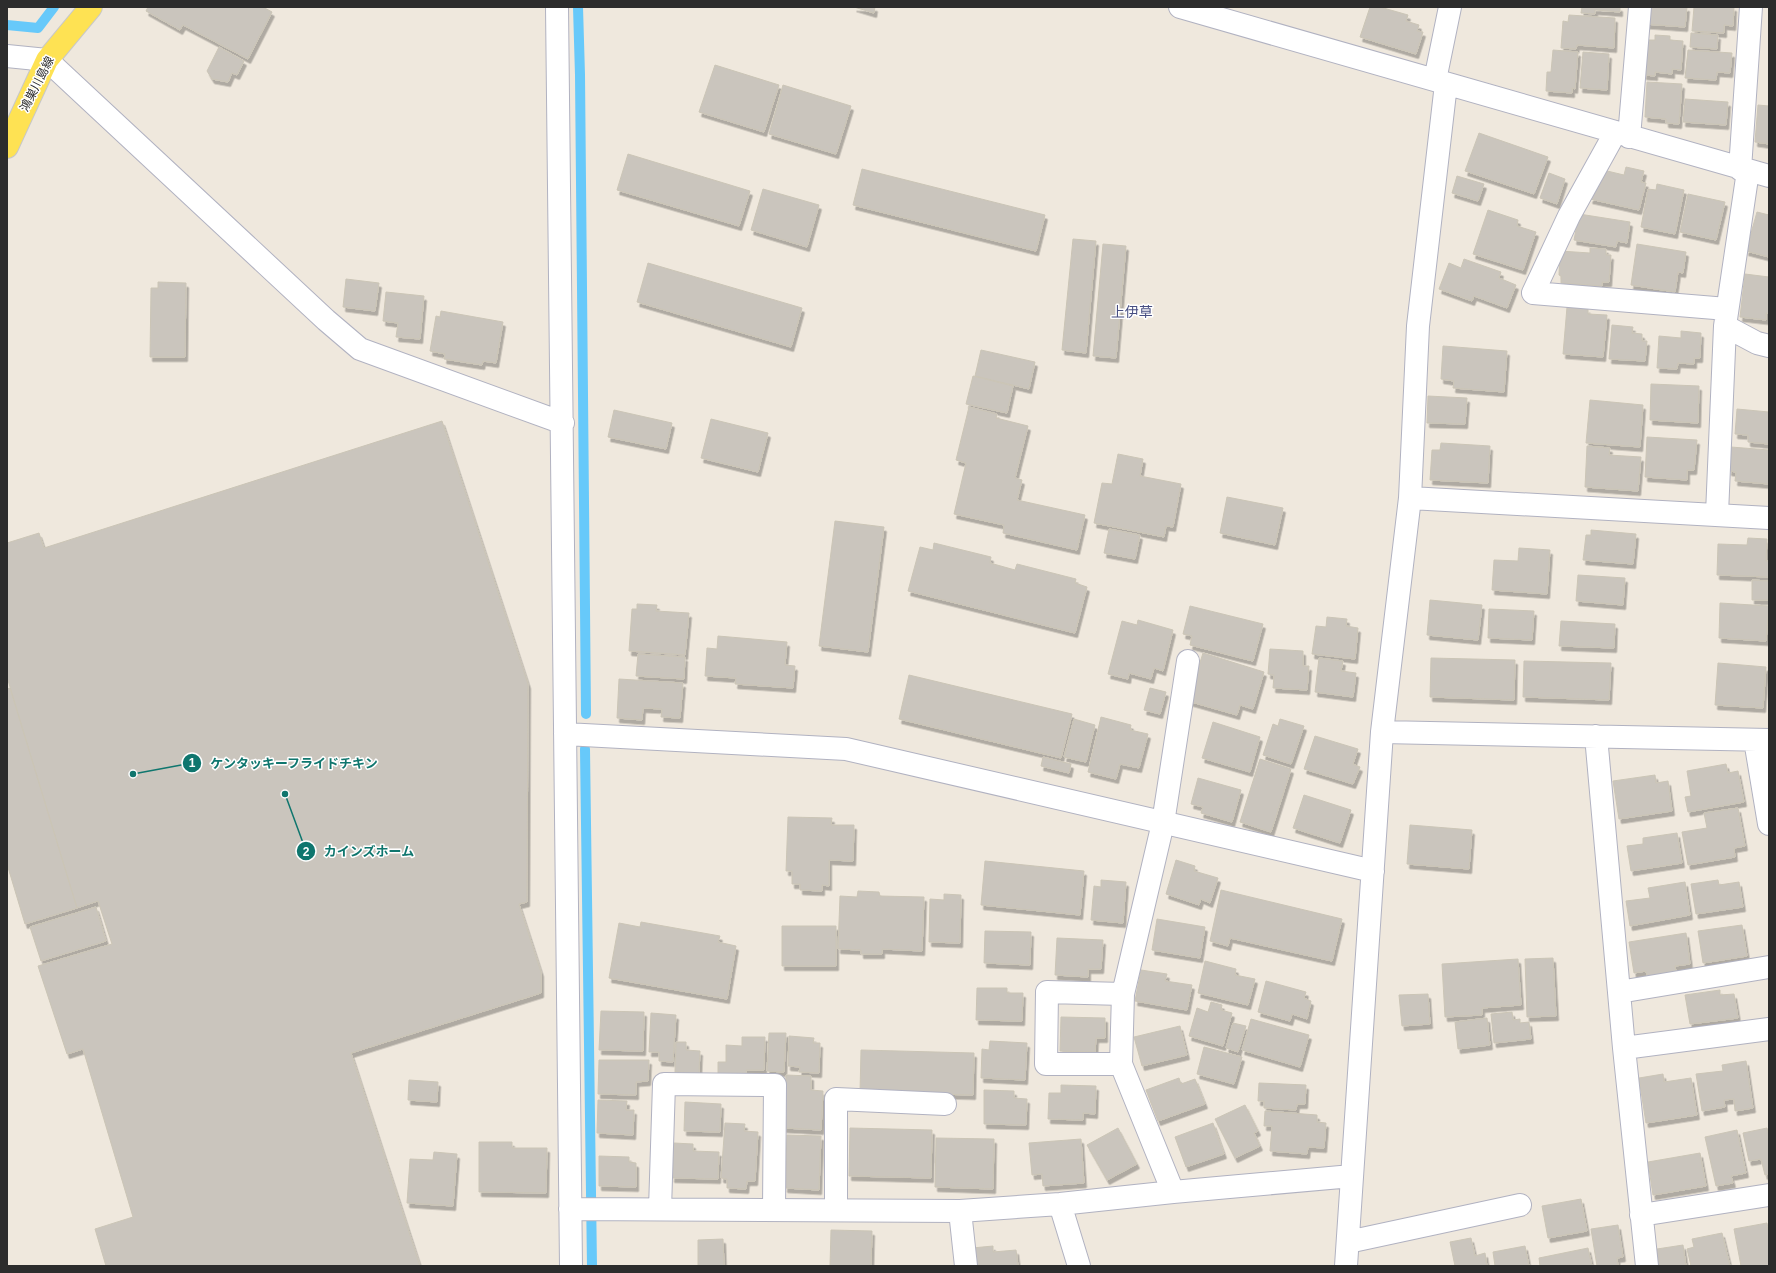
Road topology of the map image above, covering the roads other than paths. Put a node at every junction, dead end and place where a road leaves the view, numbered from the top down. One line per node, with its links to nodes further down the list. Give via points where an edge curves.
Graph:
1 (91, 7): 8 (main road, 鴻巣川島線)
2 (557, 7): 16 (street)
3 (1180, 7): 9 (street)
4 (1450, 7): 9 (street)
5 (1640, 7): 10 (street)
6 (1751, 7): 12 (street)
7 (7, 56): 8 (street)
8 (47, 60): 11 (main road, 鴻巣川島線); 16 (street, via 360,349)
9 (1440, 82): 10 (street); 17 (street, via 1418,326)
10 (1622, 135): 12 (street); 14 (street, via 1570,216 1533,293)
11 (7, 147)
12 (1744, 170): 13 (street); 14 (street)
13 (1769, 176)
14 (1726, 318): 15 (street, via 1757,343); 18 (street)
15 (1769, 346)
16 (563, 423): 22 (street)
17 (1410, 498): 18 (street); 21 (street)
18 (1716, 514): 19 (street)
19 (1769, 518)
20 (1188, 661): 25 (street)
21 (1382, 732): 23 (street); 27 (street)
22 (565, 734): 25 (street, via 846,749); 40 (street)
23 (1596, 736): 24 (street); 29 (street)
24 (1762, 740): 26 (street)
25 (1163, 823): 27 (street); 30 (street)
26 (1769, 824)
27 (1373, 871): 35 (street)
28 (1769, 967): 29 (street)
29 (1620, 992): 32 (street)
30 (1123, 994): 33 (street); 33 (street, via 1047,992 1046,1064)
31 (1769, 1029): 32 (street)
32 (1624, 1048): 45 (street)
33 (1121, 1064): 36 (street)
34 (945, 1104): 43 (street, via 836,1099)
35 (1352, 1176): 36 (street); 46 (street)
36 (1173, 1192): 38 (street)
37 (1769, 1195): 45 (street)
38 (1060, 1204): 44 (street); 49 (street)
39 (1520, 1205): 46 (street)
40 (570, 1208): 41 (street); 47 (street)
41 (660, 1209): 42 (street); 42 (street, via 664,1084 775,1085)
42 (774, 1209): 43 (street)
43 (836, 1210): 44 (street)
44 (960, 1211): 48 (street)
45 (1641, 1215): 51 (street)
46 (1348, 1242): 50 (street)
47 (571, 1266)
48 (966, 1266)
49 (1079, 1266)
50 (1346, 1266)
51 (1647, 1266)

